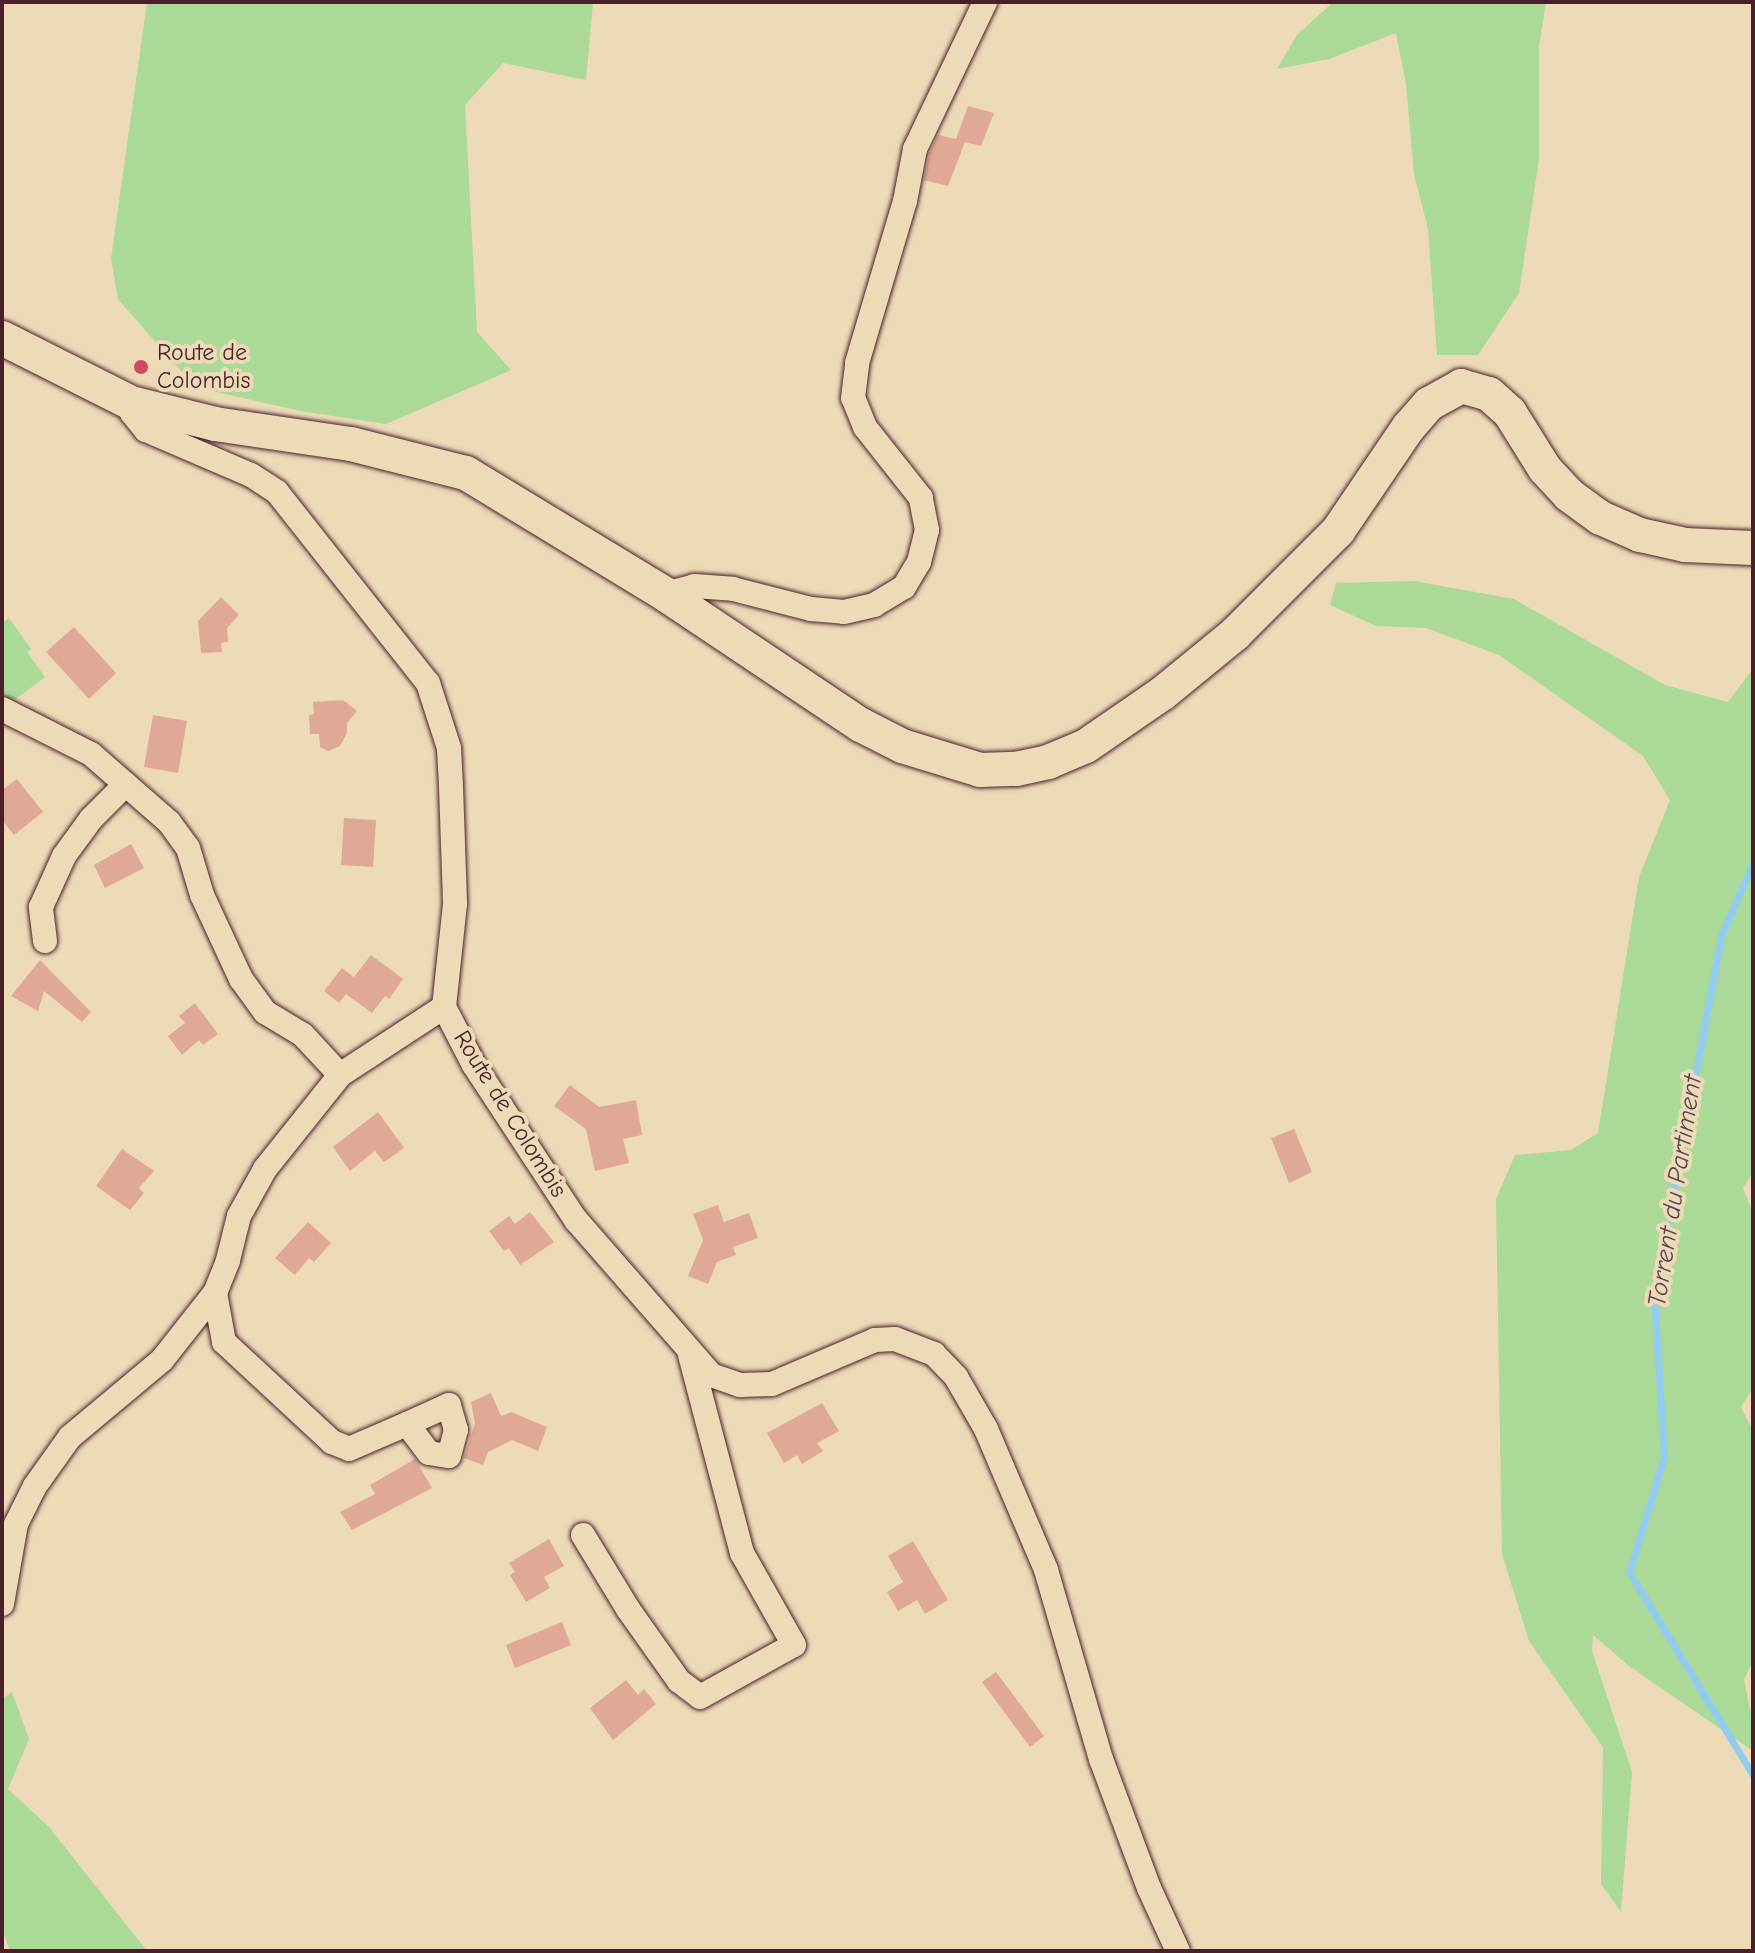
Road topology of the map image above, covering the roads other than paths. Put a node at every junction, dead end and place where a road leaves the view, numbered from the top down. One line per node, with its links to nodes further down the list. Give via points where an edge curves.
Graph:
1 (985, 2): 5 (street, via 915,149 857,363 853,398 865,427 921,498 927,530 919,562 904,587 874,605 844,612 733,589 694,586)
2 (2, 338): 3 (street)
3 (131, 403): 5 (street, via 215,424 351,444 466,473); 9 (street, Route de Colombis, via 146,430 251,475 277,492 428,683 449,748 455,904)
4 (1753, 548): 5 (street, via 1685,545 1640,535 1601,518 1545,469 1510,413 1489,394 1461,386 1429,404 1338,531 1235,634 1127,721 1086,746 1016,769 980,770 902,746 821,700)
5 (665, 594)
6 (2, 709): 7 (street, via 91,754)
7 (126, 784): 8 (street, via 64,856 41,907); 10 (street, via 169,822 188,848 202,895 265,1012 303,1035)
8 (45, 941)
9 (444, 1007): 10 (street); 12 (street, Route de Colombis, via 474,1065 576,1220)
10 (340, 1075): 11 (street, via 265,1169 239,1216)
11 (215, 1293): 13 (street, via 224,1342 332,1442 349,1449); 15 (street, via 162,1360 70,1437 35,1486 16,1524)
12 (689, 1353): 14 (street, via 742,1553 794,1645 700,1697 679,1681); 16 (street, Route de Colombis, via 711,1375 740,1385 772,1384 875,1340 895,1339 934,1354 956,1377 986,1429 1046,1570 1101,1759)
13 (407, 1424)
14 (583, 1535)
15 (2, 1604)
16 (1178, 1951)

